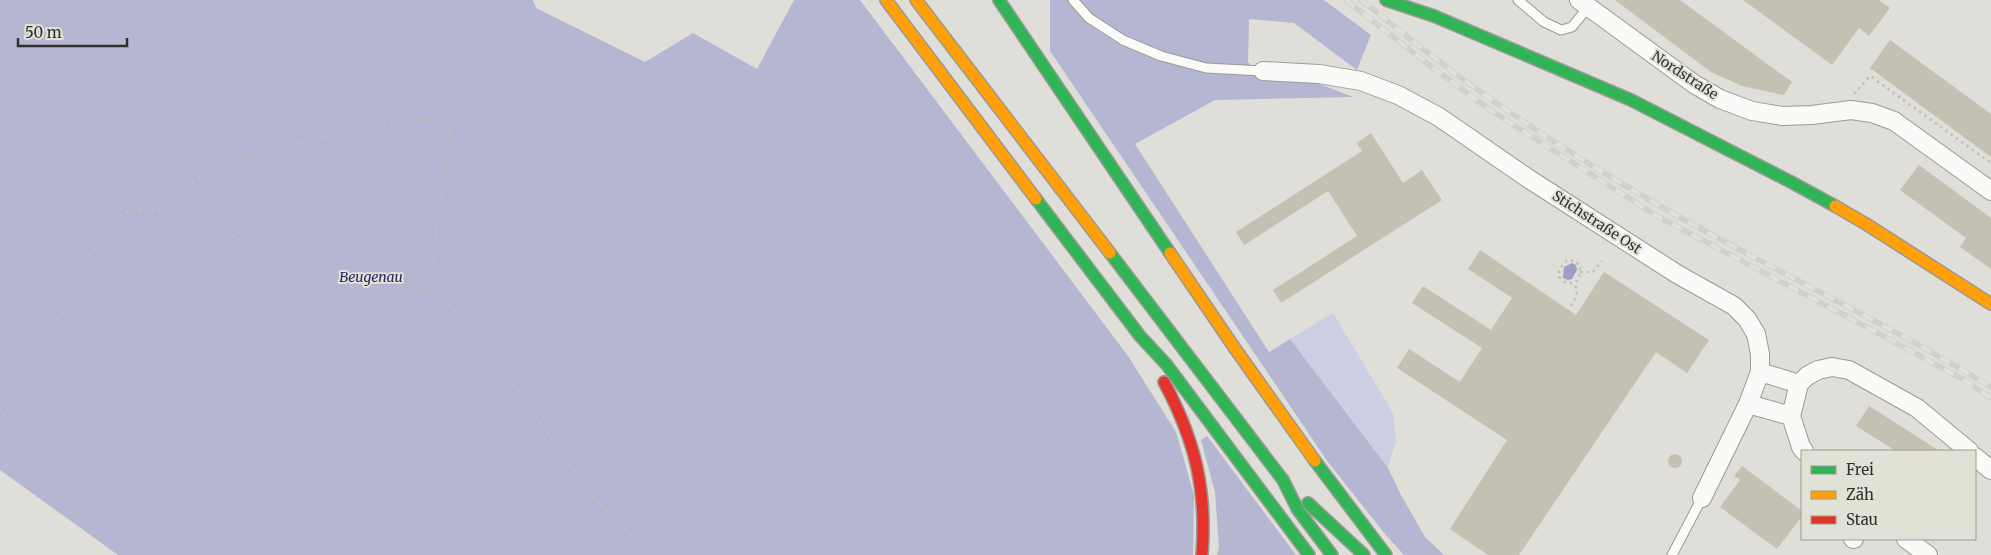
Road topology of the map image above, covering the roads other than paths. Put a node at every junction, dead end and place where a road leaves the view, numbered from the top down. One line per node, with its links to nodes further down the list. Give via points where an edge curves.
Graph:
1 (886, 0): 11 (main road)
2 (916, 0): 20 (main road)
3 (999, 0): 27 (main road, via 1236,350)
4 (1073, 0): 8 (lane, via 1089,18 1123,40 1161,56 1206,68)
5 (1386, 0): 10 (main road, via 1434,16 1630,100 1866,224)
6 (1518, 0): 7 (lane, via 1544,22 1561,30 1572,27)
7 (1583, 4): 9 (street, Nordstraße, via 1720,99 1782,116 1851,110 1872,112 1894,121)
8 (1263, 72): 12 (street, Stichstraße Ost, via 1319,74 1361,82 1398,95 1440,116 1529,179 1677,274 1734,306 1756,334)
9 (1991, 191)
10 (1991, 304)
11 (1140, 336): 23 (main road, via 1190,436 1205,505); 24 (main road, via 1166,364)
12 (1760, 372): 13 (street); 14 (street, Stichstraße Ost)
13 (1799, 384): 15 (street); 17 (street, via 1818,370 1832,367 1849,370 1916,408)
14 (1748, 404): 15 (street); 21 (street, Stichstraße Ost)
15 (1791, 416): 16 (street)
16 (1803, 450)
17 (1968, 450)
18 (1976, 458): 19 (street)
19 (1991, 470)
20 (1283, 480): 25 (main road, via 1298,510); 26 (main road)
21 (1702, 498): 28 (lane)
22 (1907, 540): 29 (street)
23 (1202, 555)
24 (1310, 555)
25 (1332, 555)
26 (1364, 555)
27 (1386, 555)
28 (1672, 555)
29 (1928, 555)

